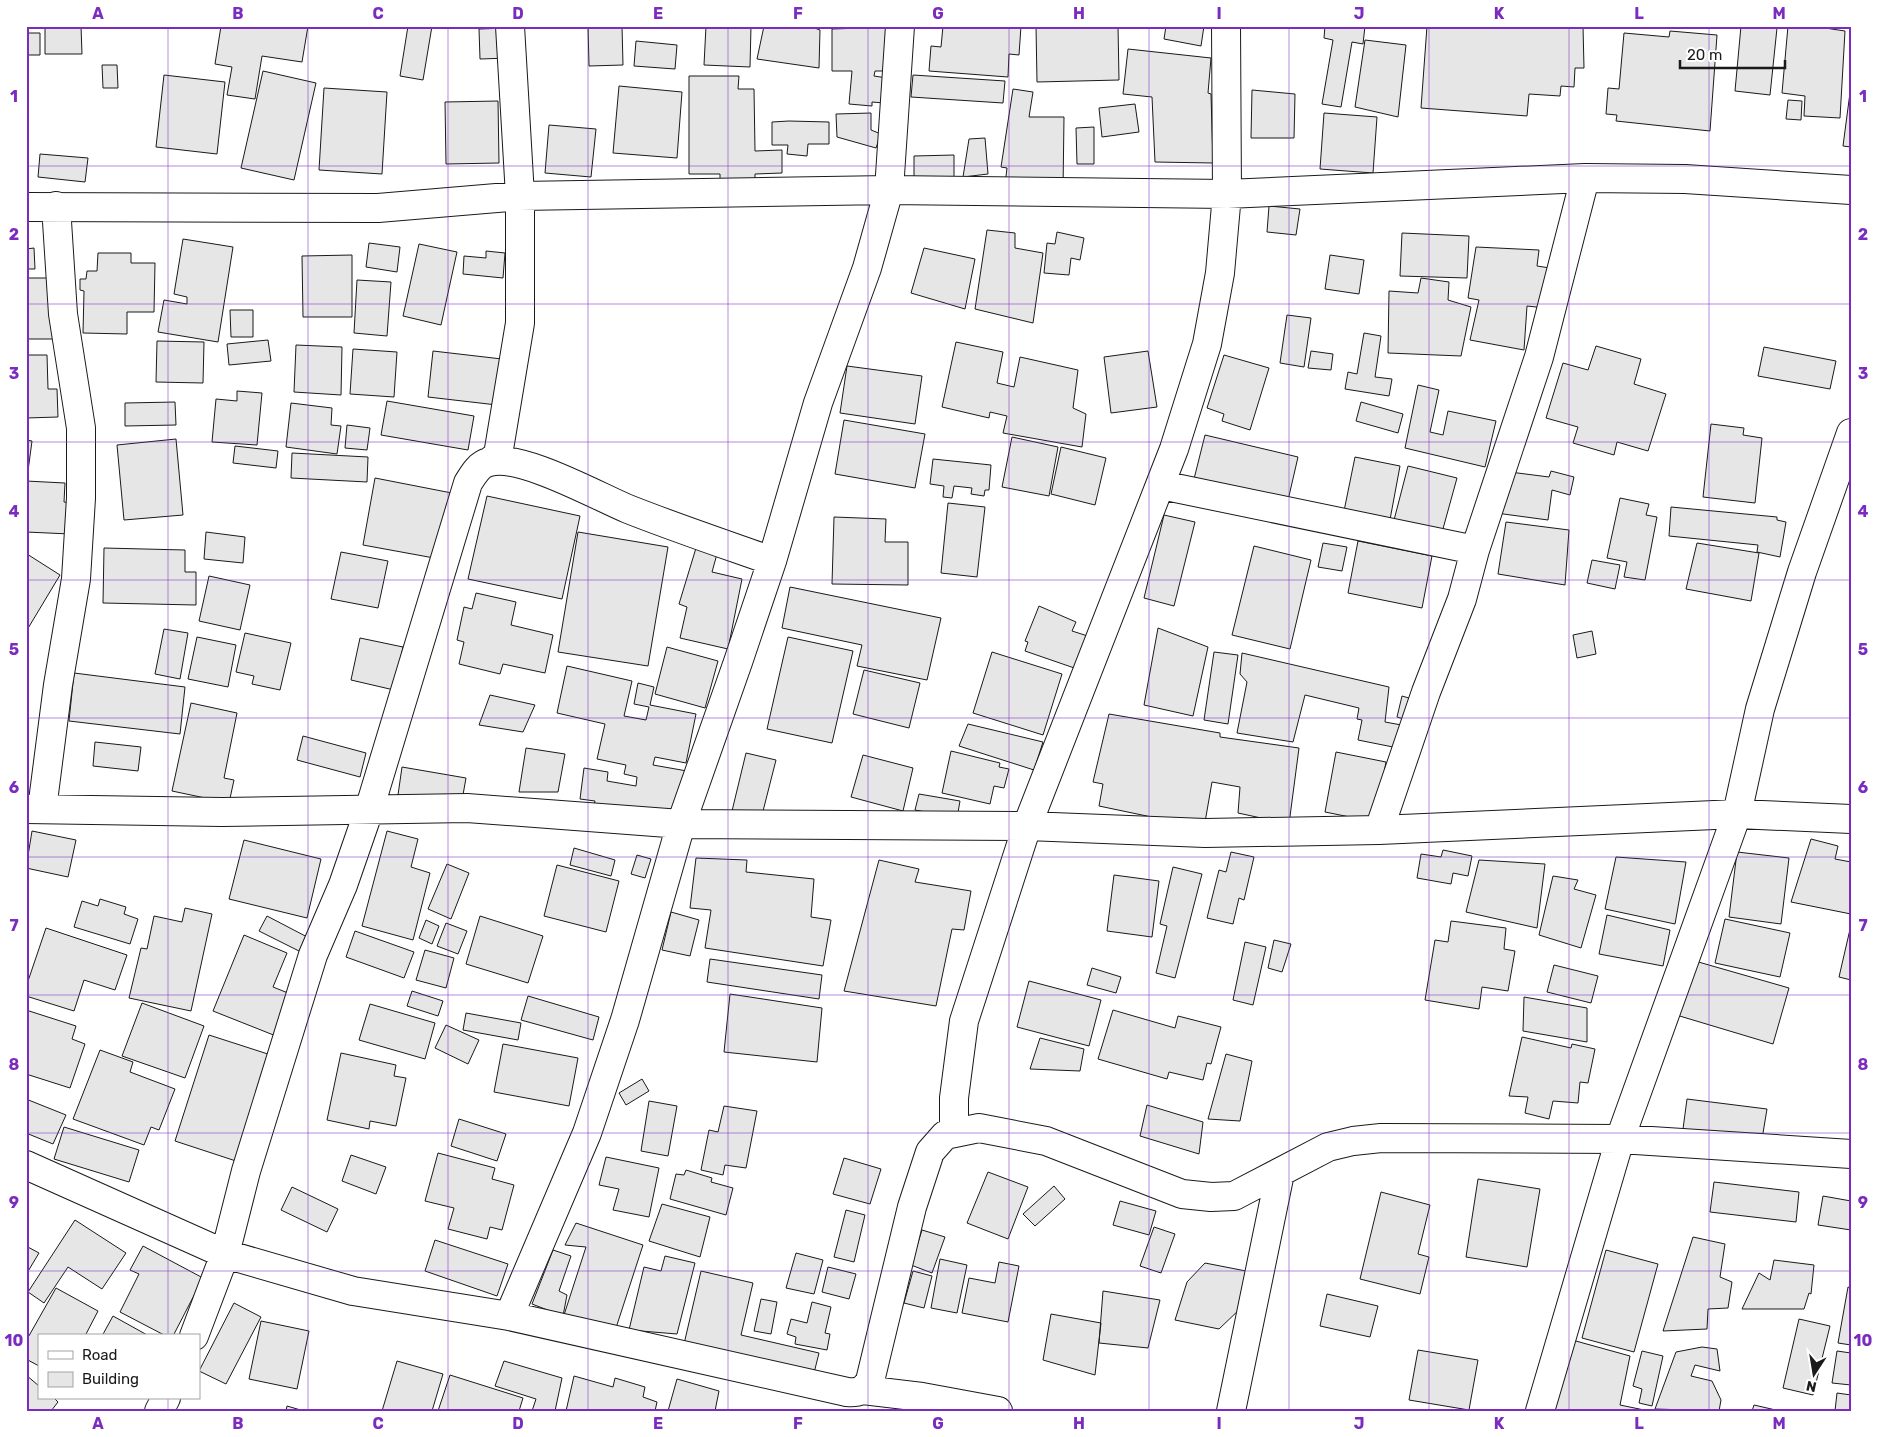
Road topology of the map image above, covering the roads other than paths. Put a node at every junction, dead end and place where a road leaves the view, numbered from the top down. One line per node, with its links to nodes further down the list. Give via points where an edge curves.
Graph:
1 (510, 26): 8 (street)
2 (900, 26): 5 (street)
3 (1226, 26): 7 (street)
4 (1585, 178): 6 (street, via 1685,179); 7 (street); 14 (street, via 1539,357)
5 (889, 190): 7 (street); 8 (street); 15 (street, via 866,268 818,403)
6 (1851, 190)
7 (1227, 194): 13 (street, via 1220,273 1207,344)
8 (520, 196): 9 (street, via 378,208); 12 (street, via 520,323 498,455)
9 (56, 206): 10 (street); 16 (street, via 63,314 81,428 81,498 76,579)
10 (26, 207)
11 (1851, 433): 18 (street, via 1802,572 1760,709)
12 (489, 462): 15 (street, via 509,461 541,471 628,509); 17 (street, via 478,468 468,483)
13 (1161, 485): 14 (street); 21 (street)
14 (1475, 550): 22 (street, via 1462,598)
15 (772, 561): 20 (street)
16 (34, 809): 17 (street)
17 (370, 810): 20 (street, via 467,808); 28 (street, via 313,955 246,1171)
18 (1737, 814): 19 (street); 22 (street); 24 (street)
19 (1851, 819)
20 (681, 824): 21 (street); 29 (street, via 625,1020 587,1134)
21 (1027, 826): 22 (street, via 1205,833); 23 (street, via 964,1021 954,1098)
22 (1379, 830)
23 (954, 1133): 27 (street, via 979,1128 1046,1141 1182,1194 1234,1196); 31 (street, via 946,1135 930,1152 912,1207 870,1382)
24 (1620, 1139): 25 (street); 27 (street, via 1372,1139 1328,1147); 34 (street)
25 (1851, 1154)
26 (26, 1165): 28 (street)
27 (1280, 1173): 33 (street)
28 (225, 1254): 29 (street, via 353,1291); 30 (street)
29 (509, 1316): 31 (street, via 847,1392)
30 (195, 1334)
31 (863, 1390): 32 (street)
32 (998, 1411)
33 (1231, 1411)
34 (1540, 1411)

